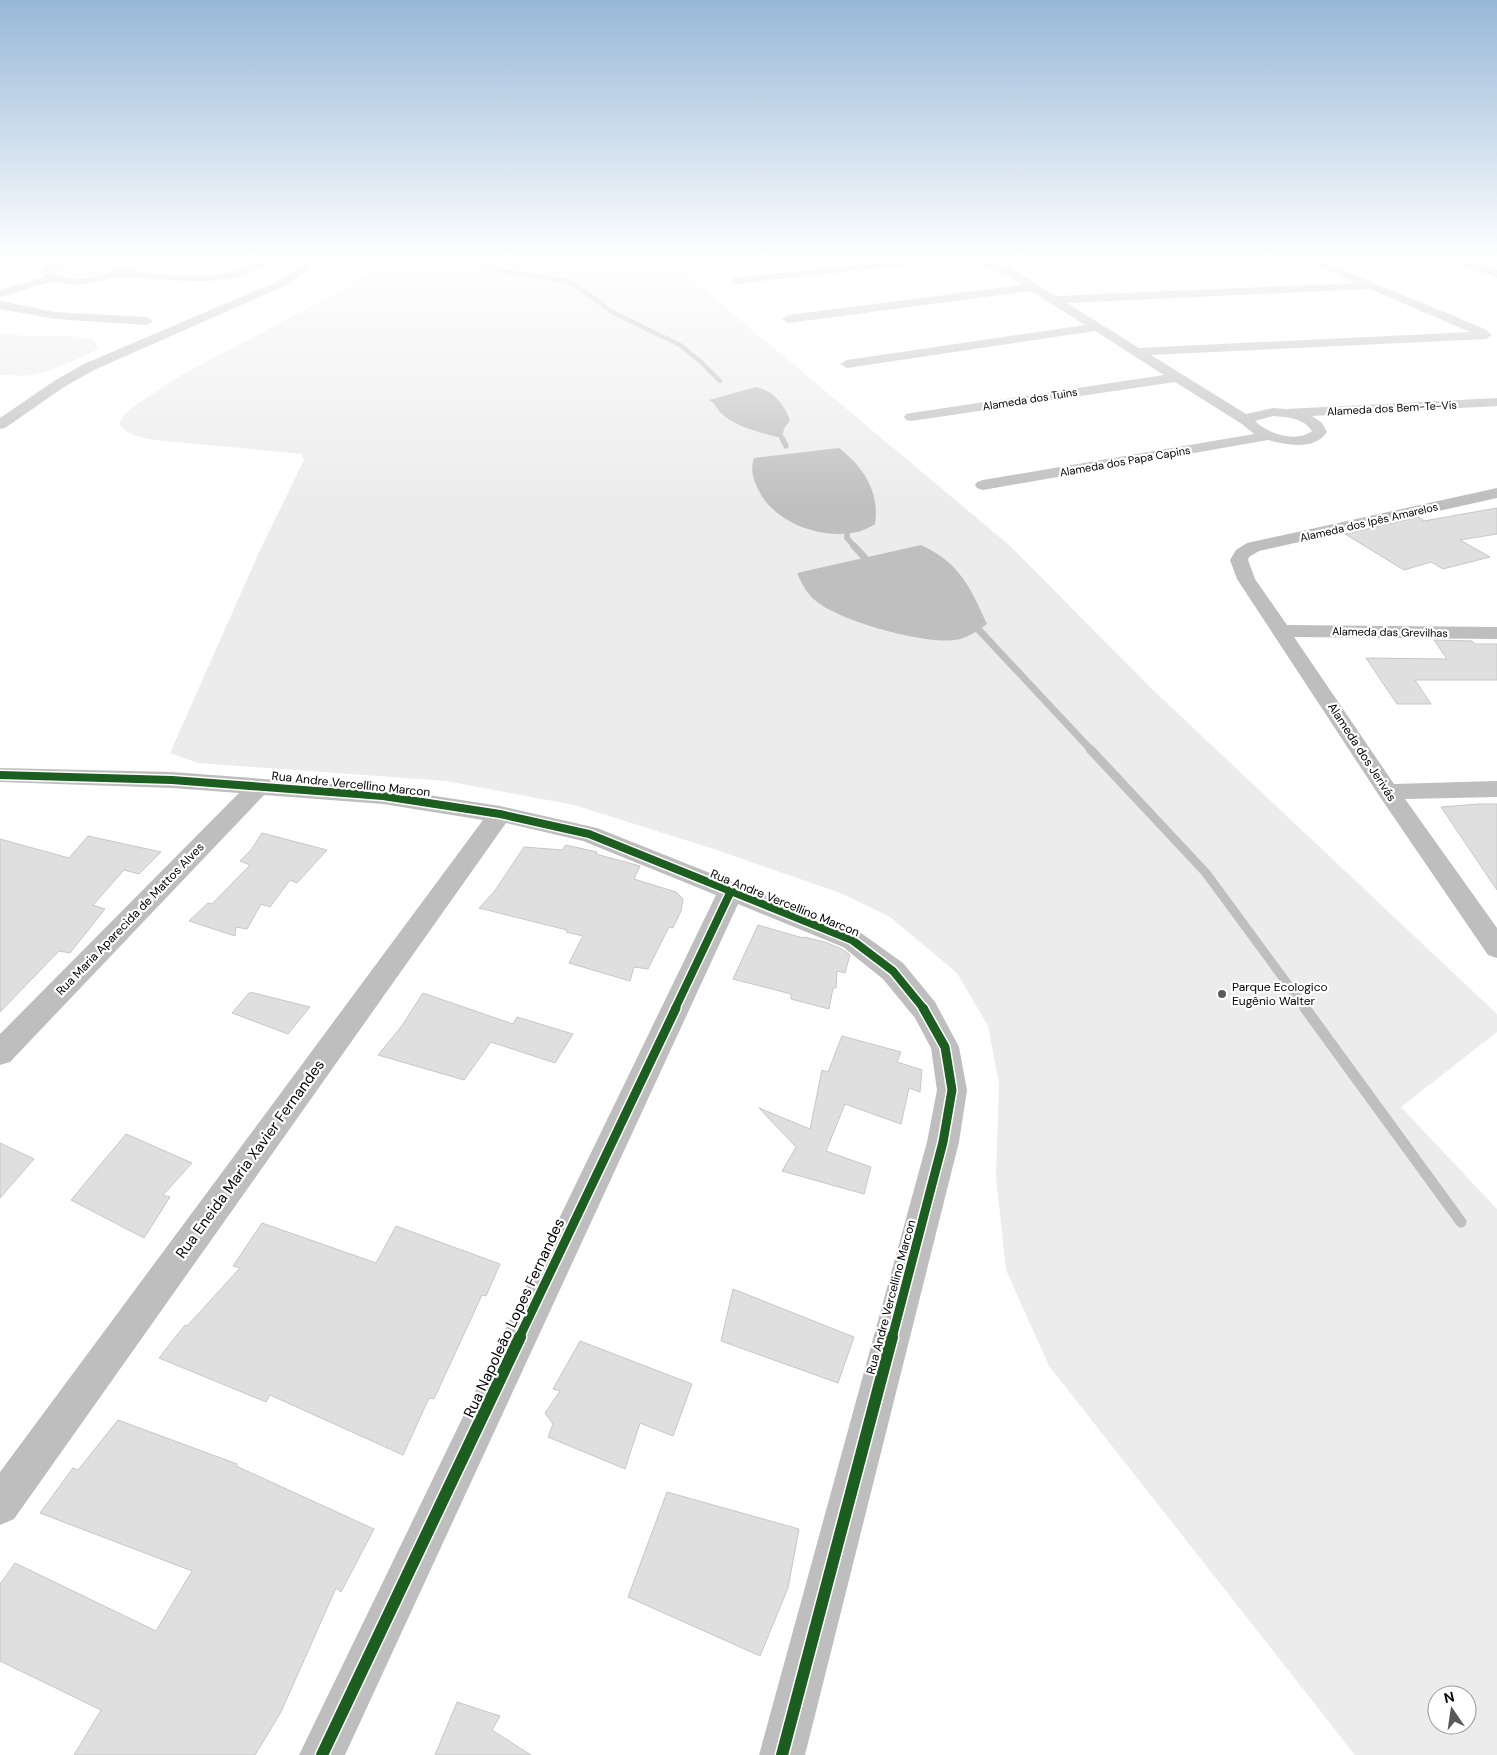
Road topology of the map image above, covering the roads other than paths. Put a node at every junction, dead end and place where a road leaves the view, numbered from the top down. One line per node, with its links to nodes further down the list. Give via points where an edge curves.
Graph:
1 (147, 342): 14 (street, via 59,384)
2 (997, 342): 6 (street)
3 (1122, 342): 5 (street)
4 (1376, 342): 5 (street)
5 (1139, 352): 7 (street)
6 (847, 364)
7 (1179, 377): 8 (street); 12 (street, Alameda dos Tuins)
8 (1217, 401): 10 (street); 13 (street)
9 (1497, 402): 11 (street, Alameda dos Bem-Te-Vis)
10 (1262, 413): 11 (street, Alameda dos Bem-Te-Vis); 13 (street)
11 (1287, 413): 15 (street, via 1311,421 1320,432 1301,440)
12 (911, 417)
13 (1247, 421): 15 (street)
14 (0, 426)
15 (1267, 436): 16 (street, Alameda dos Papa Capins)
16 (983, 485)
17 (1497, 493): 18 (street, Alameda dos Ipês Amarelos)
18 (1242, 552): 20 (street, Alameda dos Jerivás, via 1239,565 1246,579)
19 (1497, 625): 21 (street)
20 (1282, 631): 21 (street, Alameda das Grevilhas); 26 (street, Alameda dos Jerivás)
21 (1474, 633): 22 (street, Alameda das Grevilhas)
22 (1497, 633)
23 (11, 775): 24 (street, Rua Andre Vercellino Marcon); 27 (street)
24 (259, 786): 28 (street, Rua Andre Vercellino Marcon, via 383,796); 31 (street, Rua Maria Aparecida de Mattos Alves)
25 (1497, 789): 26 (street)
26 (1388, 792): 30 (street, Alameda dos Jerivás)
27 (0, 794)
28 (500, 814): 29 (street, Rua Andre Vercellino Marcon, via 589,834); 32 (street, Rua Eneida Maria Xavier Fernandes)
29 (730, 893): 33 (street, Rua Napoleão Lopes Fernandes); 34 (street, Rua Andre Vercellino Marcon, via 852,940 893,971 925,1010 944,1047 952,1090 944,1142)
30 (1497, 948)
31 (0, 1053)
32 (0, 1505)
33 (322, 1755)
34 (782, 1755)

